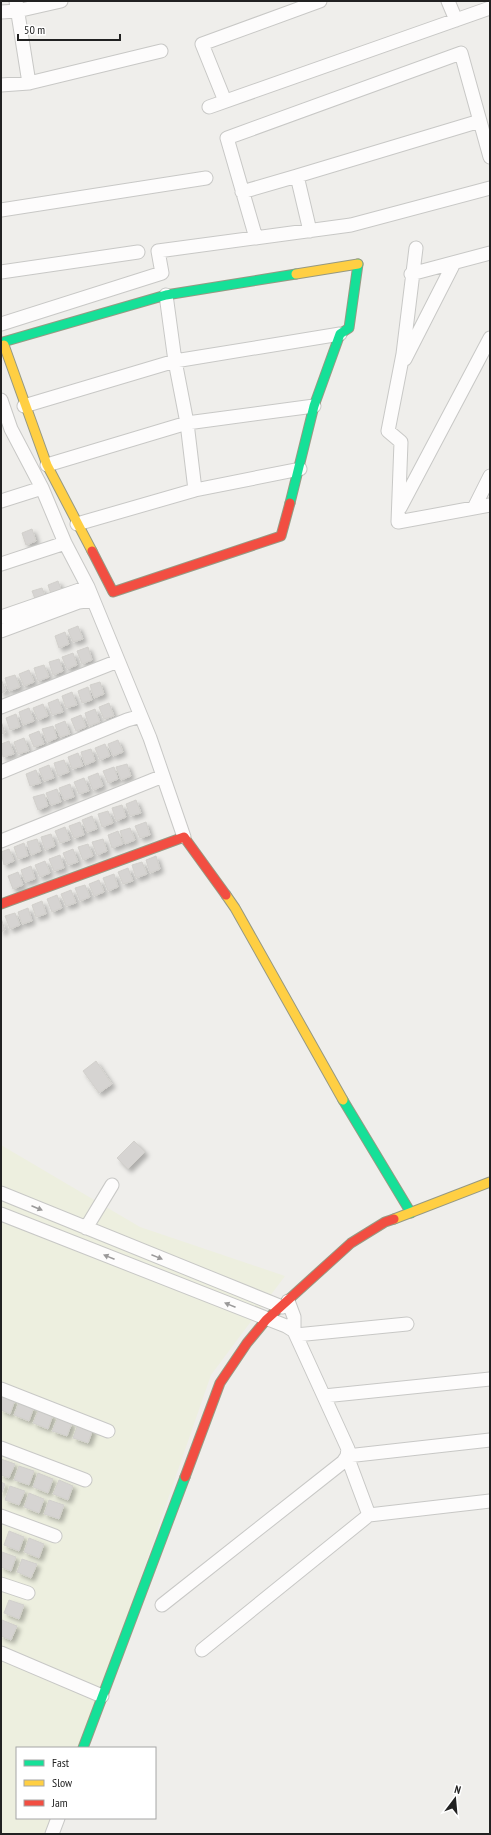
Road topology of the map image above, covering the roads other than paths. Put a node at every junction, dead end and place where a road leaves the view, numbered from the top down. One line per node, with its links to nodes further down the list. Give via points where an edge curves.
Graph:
1 (61, 1): 4 (street)
2 (320, 1): 11 (street, via 202,44)
3 (448, 1): 7 (street)
4 (16, 6): 6 (street); 9 (street)
5 (490, 8): 7 (street)
6 (1, 12)
7 (456, 20): 11 (street)
8 (161, 51): 9 (street)
9 (28, 83): 10 (street)
10 (1, 85)
11 (225, 101): 12 (street)
12 (209, 107)
13 (480, 121): 14 (street); 15 (street); 18 (street, via 461,53 226,138)
14 (490, 157)
15 (297, 176): 18 (street); 20 (street)
16 (206, 178): 19 (street)
17 (490, 188): 20 (street, via 351,225)
18 (242, 192): 21 (street)
19 (1, 210)
20 (310, 231): 21 (street)
21 (256, 238): 29 (street, via 158,251 162,273)
22 (416, 248): 27 (street)
23 (138, 252): 26 (street)
24 (490, 253): 25 (street)
25 (454, 263): 27 (street); 33 (street)
26 (1, 272)
27 (411, 274): 33 (street)
28 (166, 295): 30 (street, via 358,264 349,328); 32 (street); 35 (street, via 3,342)
29 (1, 324)
30 (340, 334): 32 (street); 36 (street)
31 (490, 338): 47 (street)
32 (175, 361): 35 (street); 37 (street)
33 (400, 369): 47 (street, via 388,431 402,442)
34 (1, 400): 38 (street)
35 (24, 406): 39 (street)
36 (314, 406): 37 (street); 40 (street)
37 (187, 423): 39 (street); 43 (street)
38 (6, 430): 42 (street)
39 (47, 465): 48 (street)
40 (300, 469): 43 (street); 50 (street, via 281,536 113,592)
41 (490, 476): 46 (street)
42 (42, 488): 44 (street); 49 (street)
43 (195, 490): 48 (street)
44 (1, 501)
45 (490, 505): 46 (street)
46 (474, 508): 47 (street, via 398,522)
47 (399, 511)
48 (76, 522): 49 (street); 50 (street)
49 (58, 525): 51 (street)
50 (85, 540): 51 (street)
51 (66, 544): 52 (street); 53 (street)
52 (1, 564)
53 (88, 587): 54 (street); 55 (street)
54 (93, 600): 56 (street, via 79,602); 57 (street)
55 (1, 617)
56 (1, 631)
57 (118, 661): 58 (street); 59 (street)
58 (1, 707)
59 (141, 716): 60 (street); 61 (street)
60 (1, 772)
61 (163, 776): 62 (street); 63 (street)
62 (184, 837): 64 (street); 68 (street, via 235,908 320,1062)
63 (1, 841)
64 (2, 902)
65 (490, 1182): 68 (street)
66 (112, 1185): 70 (street)
67 (1, 1193): 70 (street, one-way to 70)
68 (411, 1213): 71 (street, via 385,1222 351,1243)
69 (1, 1214): 72 (street, one-way to 69)
70 (86, 1228): 71 (street, one-way to 71)
71 (285, 1304): 72 (street); 74 (street, via 294,1316)
72 (266, 1320): 74 (street, via 286,1326); 92 (street, via 220,1383)
73 (407, 1324): 74 (street)
74 (295, 1333): 77 (street)
75 (490, 1379): 77 (street)
76 (1, 1389): 78 (street)
77 (324, 1396): 81 (street, via 348,1449)
78 (108, 1431)
79 (490, 1440): 81 (street)
80 (1, 1448): 82 (street)
81 (347, 1456): 84 (street); 89 (street, via 343,1462)
82 (85, 1480)
83 (490, 1501): 84 (street)
84 (369, 1515): 90 (street)
85 (1, 1516): 86 (street)
86 (55, 1536)
87 (1, 1584): 88 (street)
88 (28, 1594)
89 (162, 1605)
90 (202, 1650)
91 (1, 1653): 92 (street)
92 (102, 1696): 93 (street)
93 (84, 1747)
94 (58, 1819): 95 (street)
95 (52, 1834)

